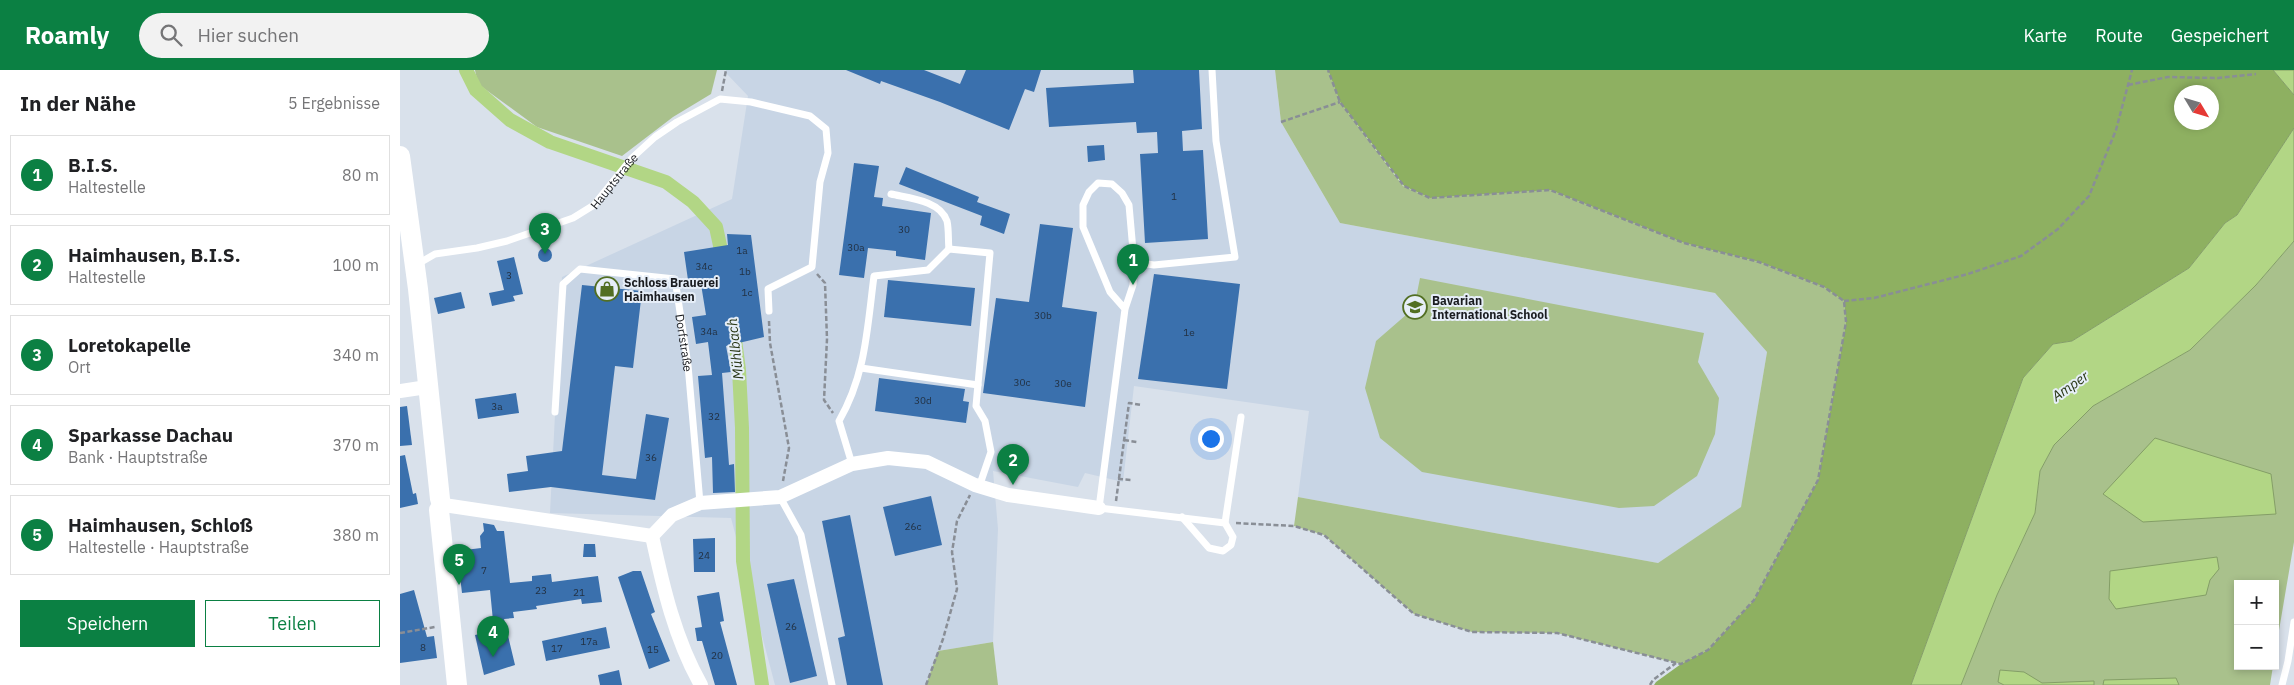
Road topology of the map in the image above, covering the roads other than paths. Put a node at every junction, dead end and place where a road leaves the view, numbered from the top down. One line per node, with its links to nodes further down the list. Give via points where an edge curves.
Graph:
1 (1212, 70): 5 (lane, via 1216,141 1235,257 1154,265)
2 (400, 156): 6 (street)
3 (891, 194): 4 (lane, via 930,204 940,211 946,220)
4 (949, 250): 9 (lane, via 928,270 874,276); 10 (lane, via 990,253)
5 (1134, 262): 7 (lane, via 1133,285); 7 (lane, via 1129,205 1112,184 1098,183 1083,205 1083,226 1110,292)
6 (407, 268): 8 (lane, Hauptstraße, via 435,254 506,241 572,218 594,205 632,158 677,122 720,100 751,102 810,116 826,129 828,153 820,182 812,267 768,289); 11 (street)
7 (1125, 309): 20 (lane)
8 (769, 311)
9 (861, 368): 10 (lane); 15 (lane, via 848,406 839,421)
10 (978, 385): 16 (lane, via 976,406 985,421 991,452)
11 (427, 386): 12 (street); 18 (street)
12 (400, 391)
13 (556, 412): 19 (lane, Dorfstraße, via 563,284 580,269 675,279 688,365)
14 (1241, 417): 22 (lane)
15 (852, 464): 16 (street, via 888,458 927,462); 17 (street)
16 (977, 486): 20 (street, via 1008,496)
17 (780, 497): 19 (street); 27 (lane, via 801,535)
18 (441, 504): 23 (street); 25 (street)
19 (700, 504): 23 (street, via 672,515)
20 (1099, 508): 21 (lane)
21 (1182, 517): 22 (lane); 22 (lane, via 1209,548 1223,551 1232,545 1233,537)
22 (1225, 523)
23 (652, 536): 26 (street, via 663,589)
24 (2294, 622): 28 (lane)
25 (457, 685)
26 (701, 685)
27 (832, 685)
28 (2282, 685)

